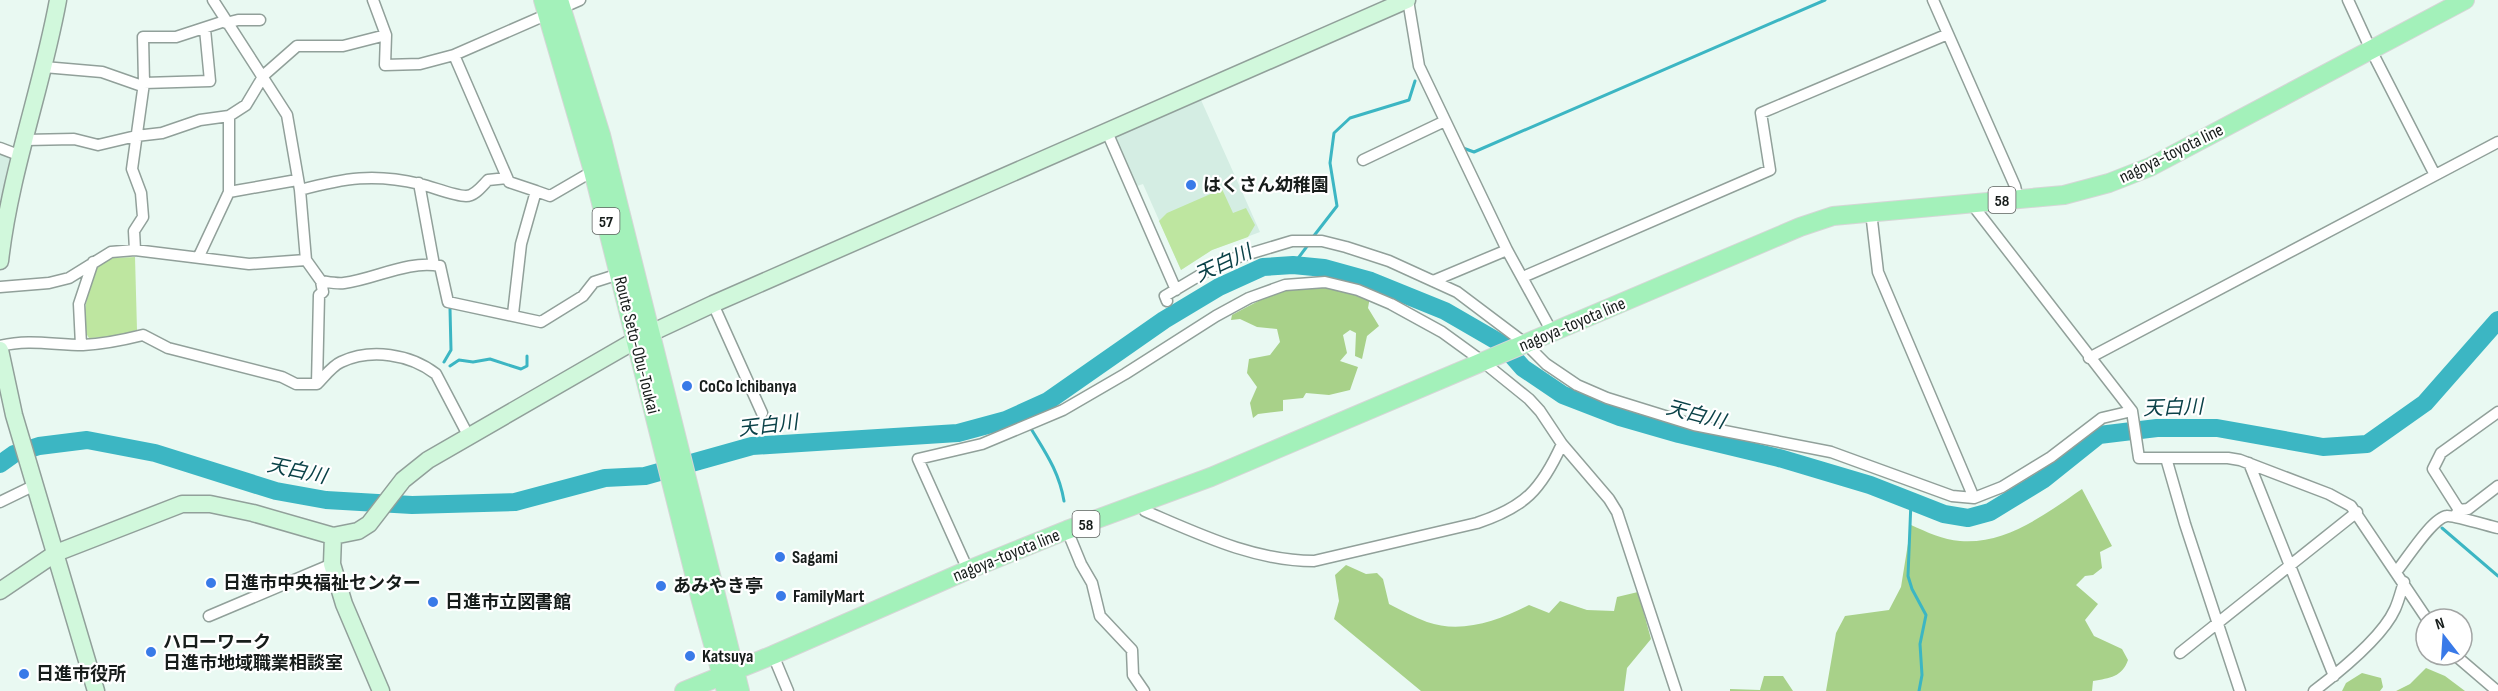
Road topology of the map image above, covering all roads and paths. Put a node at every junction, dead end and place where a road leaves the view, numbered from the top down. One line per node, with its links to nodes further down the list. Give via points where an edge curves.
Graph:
1 (58, 0): 17 (street)
2 (213, 0): 11 (street)
3 (373, 0): 14 (street)
4 (580, 0): 9 (street)
5 (1407, 0): 21 (street, via 1419,66); 22 (street)
6 (1933, 0): 13 (street)
7 (2348, 0): 15 (street)
8 (2465, 0): 15 (main road, nagoya-toyota line / 58)
9 (553, 6): 16 (street); 28 (main road, Route Seto-Obu-Toukai / 57); 55 (main road, Route Seto-Obu-Toukai / 57, via 601,135)
10 (260, 20): 11 (street)
11 (226, 22): 12 (street); 18 (street)
12 (205, 29): 19 (street, via 176,37 143,37); 19 (street, via 210,81)
13 (1948, 34): 35 (street); 46 (street, via 1761,113 1770,170)
14 (386, 35): 16 (street, via 385,65 420,64); 18 (street, via 343,46 297,46)
15 (2371, 50): 29 (street); 35 (main road, nagoya-toyota line / 58, via 2150,167 2064,195)
16 (454, 55): 30 (street)
17 (44, 67): 19 (street, via 102,72); 26 (street)
18 (264, 75): 20 (street, via 246,105); 32 (street, via 287,114)
19 (143, 84): 23 (street)
20 (229, 116): 23 (street, via 200,120 162,134); 34 (street)
21 (1445, 121): 27 (street); 39 (street)
22 (1107, 132): 50 (street); 52 (street)
23 (136, 136): 26 (street, via 98,145 74,140); 38 (street, via 132,169 141,193 143,217 134,231)
24 (2498, 142): 29 (street)
25 (0, 148): 26 (street)
26 (23, 148): 42 (street, via 4,221)
27 (1364, 160)
28 (593, 171): 33 (street, via 550,196); 45 (main road, Route Seto-Obu-Toukai / 57)
29 (2435, 175): 59 (street)
30 (507, 178): 31 (street, via 488,180 467,196); 33 (street)
31 (418, 183): 32 (street, via 347,178); 44 (street)
32 (299, 185): 34 (street); 41 (street)
33 (536, 191): 53 (street, via 521,244)
34 (229, 192): 40 (street)
35 (2018, 199): 36 (main road, nagoya-toyota line / 58)
36 (1971, 203): 37 (main road, nagoya-toyota line / 58); 59 (street)
37 (1871, 212): 54 (main road, nagoya-toyota line / 58, via 1833,216 1800,227); 71 (street, via 1878,272)
38 (135, 250): 40 (street); 43 (street, via 111,252)
39 (1507, 250): 46 (street); 48 (street)
40 (199, 256): 41 (street, via 249,264)
41 (306, 260): 47 (street)
42 (0, 261)
43 (93, 262): 49 (street, via 69,278); 56 (street, via 79,304)
44 (434, 265): 47 (street, via 394,269 343,283); 53 (street, via 440,266 448,302)
45 (619, 274): 53 (street, via 594,282 583,296 541,322); 55 (main road, Route Seto-Obu-Toukai / 57)
46 (1523, 278): 54 (street)
47 (321, 281): 61 (street)
48 (1433, 281): 50 (street, via 1368,253 1305,240 1222,262); 57 (street, via 1472,302)
49 (0, 287)
50 (1176, 290): 51 (street, via 1165,296)
51 (1167, 301)
52 (713, 304): 55 (street); 64 (street)
53 (513, 314)
54 (1552, 332): 57 (main road, nagoya-toyota line / 58)
55 (644, 337): 65 (street); 93 (main road, Route Seto-Obu-Toukai / 57)
56 (81, 345): 58 (street, via 22,341); 61 (street, via 143,335 168,348 296,384)
57 (1523, 345): 60 (main road, nagoya-toyota line / 58); 71 (street, via 1567,378 1607,398 1694,426 1831,452 1928,489)
58 (1, 355): 69 (street)
59 (2089, 358): 62 (street)
60 (1485, 360): 66 (street, via 1529,399); 73 (main road, nagoya-toyota line / 58); 82 (street, via 1391,304 1358,290 1313,281 1269,290 1216,316 1063,410 982,444 918,459)
61 (317, 384): 65 (street, via 339,362 368,353 400,357 436,374)
62 (2132, 411): 67 (street, via 2139,458); 71 (street, via 2102,418 2030,471)
63 (2498, 412): 75 (street, via 2441,453 2433,469)
64 (762, 413)
65 (469, 437): 78 (street, via 428,460 403,480 369,524 358,531)
66 (1562, 444): 73 (street, via 1536,490 1503,514 1314,561 1290,561 1231,546 1144,511); 100 (street, via 1617,512)
67 (2166, 458): 68 (street, via 2228,458); 88 (street)
68 (2249, 463): 74 (street, via 2329,494); 81 (street)
69 (35, 485): 72 (street); 79 (street)
70 (2498, 486): 75 (street)
71 (1974, 498)
72 (0, 502)
73 (1141, 504): 77 (main road, nagoya-toyota line / 58)
74 (2357, 512): 81 (street); 83 (street)
75 (2457, 513): 76 (street); 83 (street, via 2438,520)
76 (2498, 528)
77 (1067, 530): 82 (main road, nagoya-toyota line / 58); 99 (street, via 1092,583 1100,616 1132,650 1133,675)
78 (333, 536): 79 (street, via 253,513 210,504 183,504); 80 (street)
79 (56, 553): 85 (street); 94 (street)
80 (332, 564): 87 (street); 95 (street, via 344,604)
81 (2289, 566): 88 (street); 92 (street)
82 (968, 570): 90 (main road, nagoya-toyota line / 58)
83 (2396, 572): 84 (street)
84 (2404, 582): 86 (street); 92 (street, via 2385,624)
85 (0, 591)
86 (2420, 607)
87 (209, 616)
88 (2217, 624): 89 (street); 101 (street)
89 (2180, 652)
90 (773, 655): 93 (main road, nagoya-toyota line / 58); 98 (street)
91 (2469, 667): 103 (street)
92 (2334, 676): 102 (street)
93 (728, 680): 96 (main road, nagoya-toyota line / 58); 97 (main road, Route Seto-Obu-Toukai / 57)
94 (96, 691)
95 (381, 691)
96 (684, 691)
97 (740, 691)
98 (788, 691)
99 (1144, 691)
100 (1676, 691)
101 (2240, 691)
102 (2314, 691)
103 (2496, 691)

